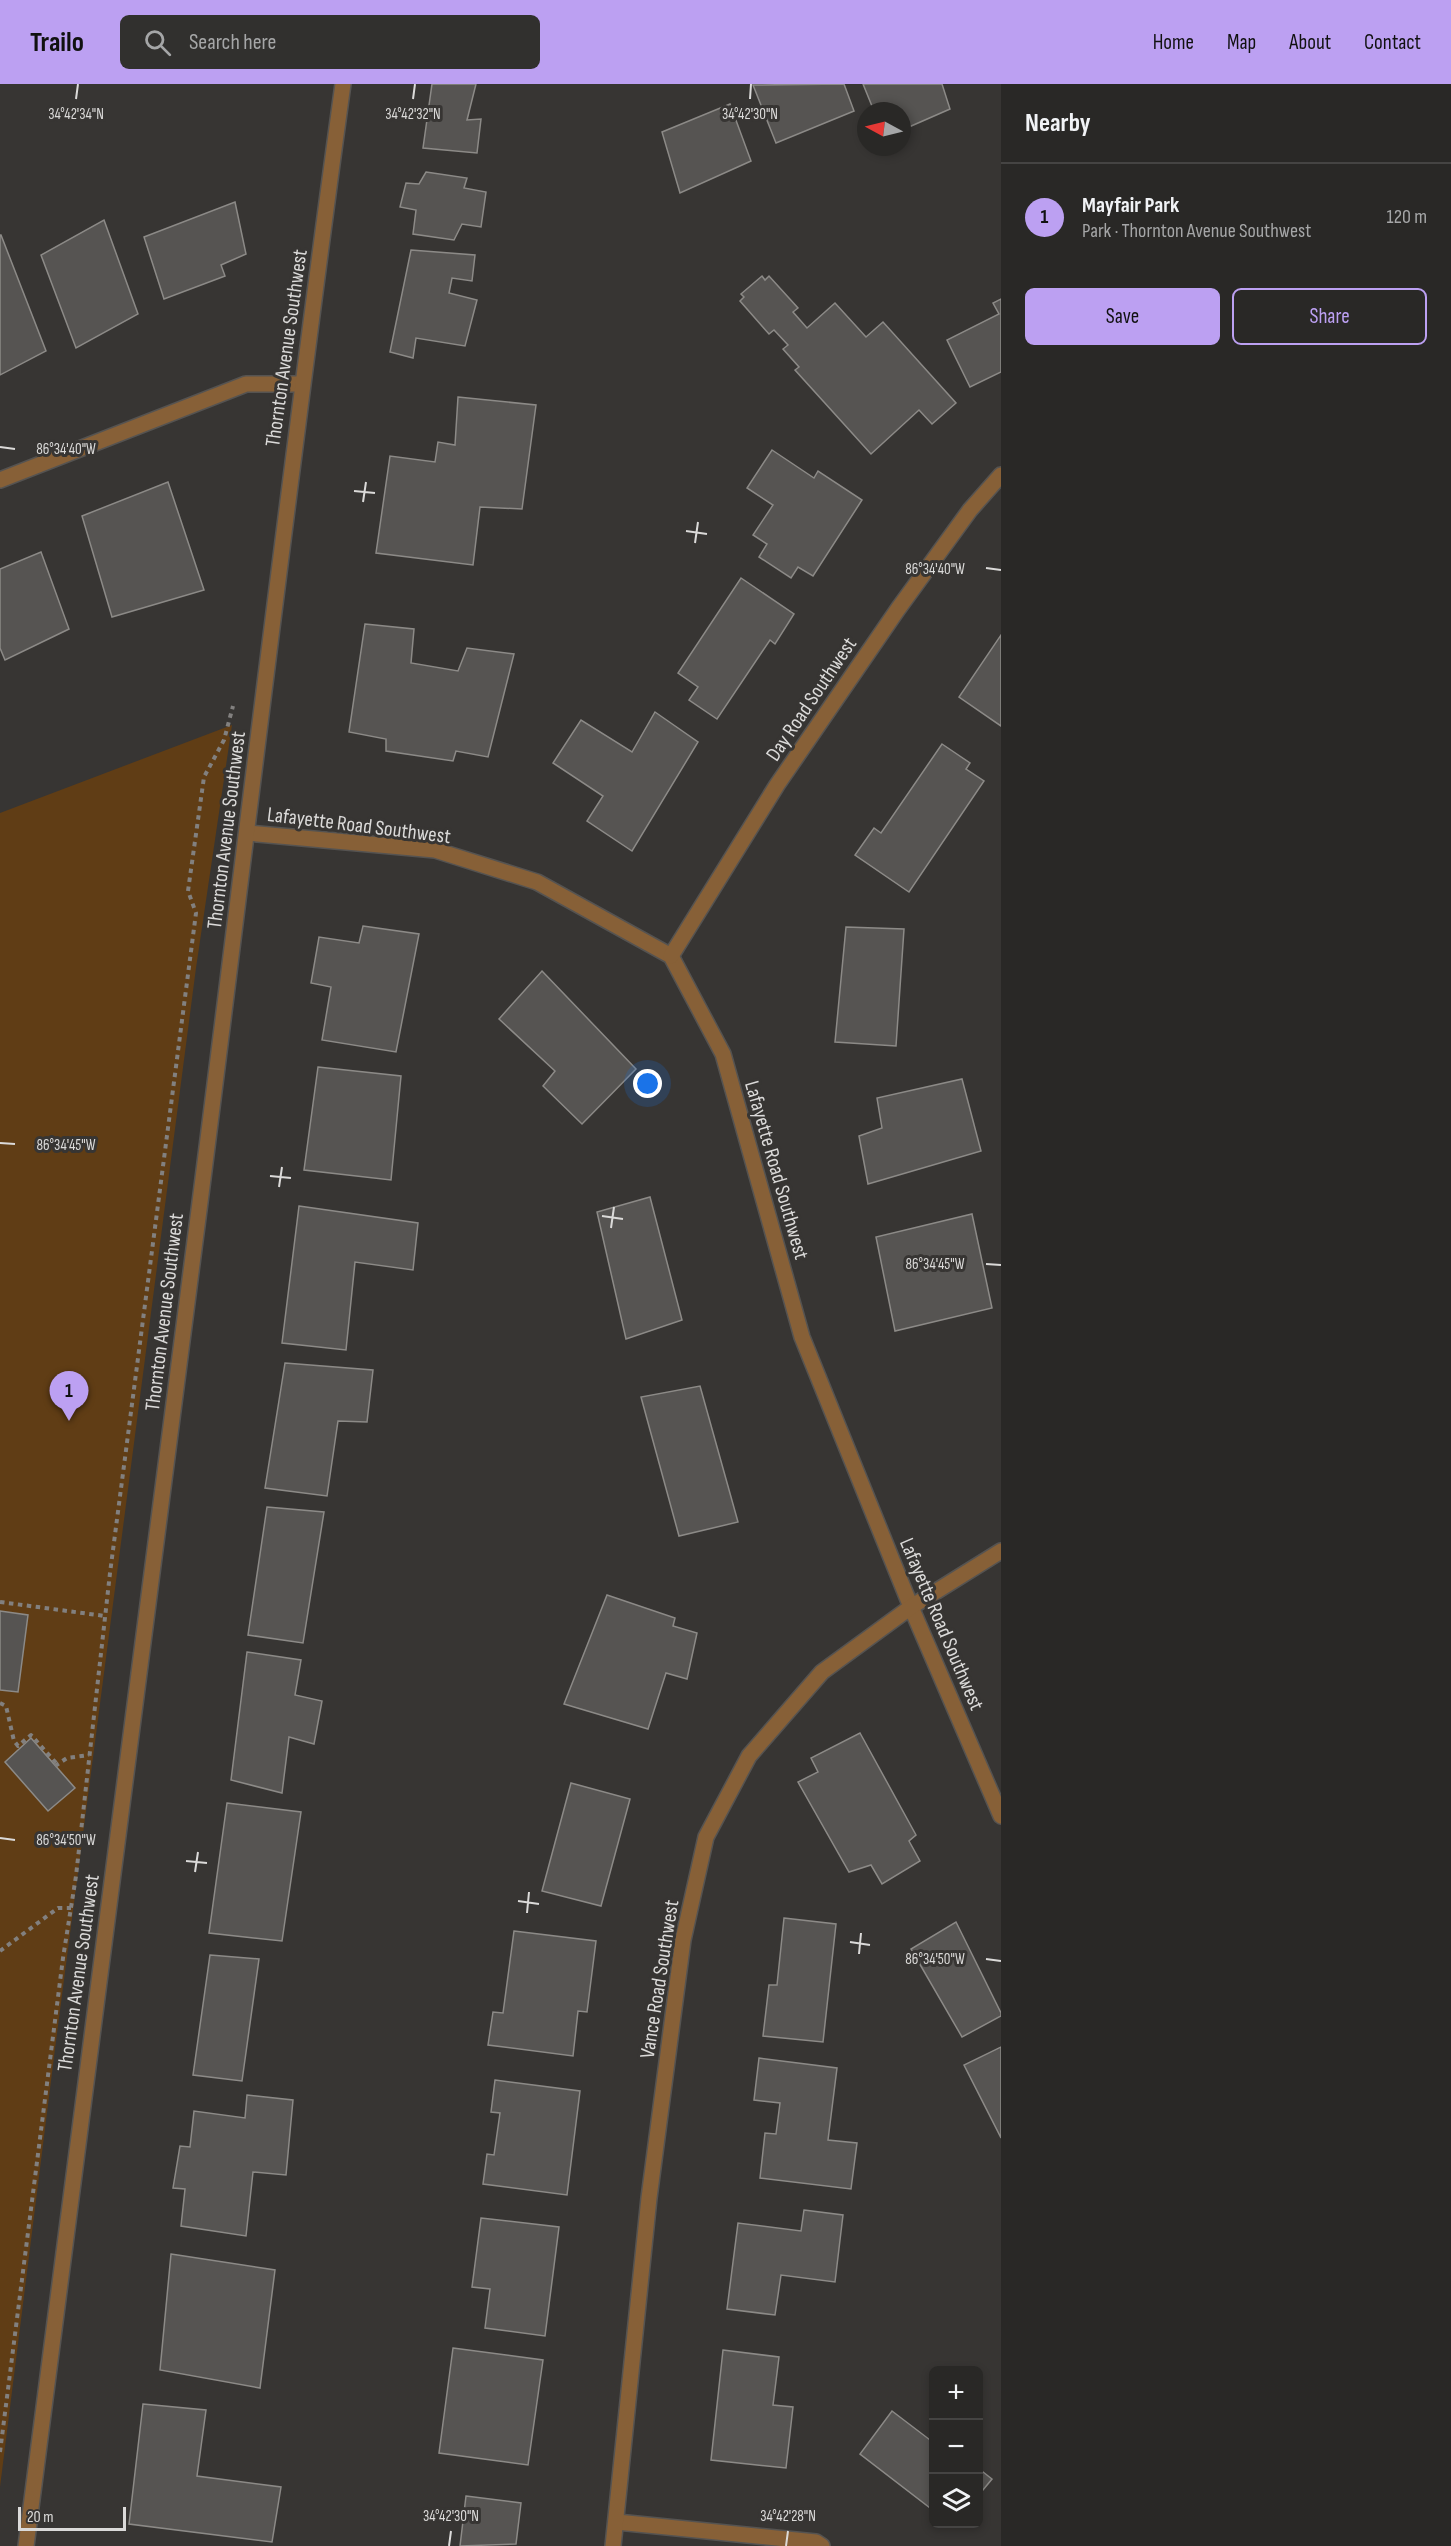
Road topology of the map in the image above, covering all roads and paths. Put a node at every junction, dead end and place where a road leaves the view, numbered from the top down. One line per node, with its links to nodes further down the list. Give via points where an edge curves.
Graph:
1 (343, 84): 2 (street, Thornton Avenue Southwest)
2 (302, 384): 4 (street, via 246,384); 6 (street, Thornton Avenue Southwest)
3 (1001, 475): 7 (street, Day Road Southwest, via 963,519 777,785)
4 (0, 480)
5 (235, 694): 11 (path, via 224,740 204,777 188,891 196,913)
6 (247, 833): 7 (street, Lafayette Road Southwest, via 435,850 537,882); 19 (street, Thornton Avenue Southwest)
7 (671, 956): 10 (street, Lafayette Road Southwest, via 723,1054 802,1337)
8 (1001, 1551): 10 (street, Vance Road Southwest)
9 (0, 1602): 11 (path)
10 (911, 1608): 14 (street, Lafayette Road Southwest); 18 (street, Vance Road Southwest, via 822,1672 749,1756 706,1837 683,1941 648,2198)
11 (105, 1616): 13 (path)
12 (0, 1703): 13 (path, via 6,1706 18,1746 31,1735 56,1765 67,1758)
13 (89, 1755): 15 (path)
14 (1001, 1816)
15 (71, 1908): 16 (path, via 58,1908); 17 (path)
16 (0, 1951)
17 (0, 2452)
18 (617, 2522): 20 (street, Vance Road Southwest); 21 (street, via 816,2542)
19 (26, 2546)
20 (613, 2546)
21 (822, 2546)

